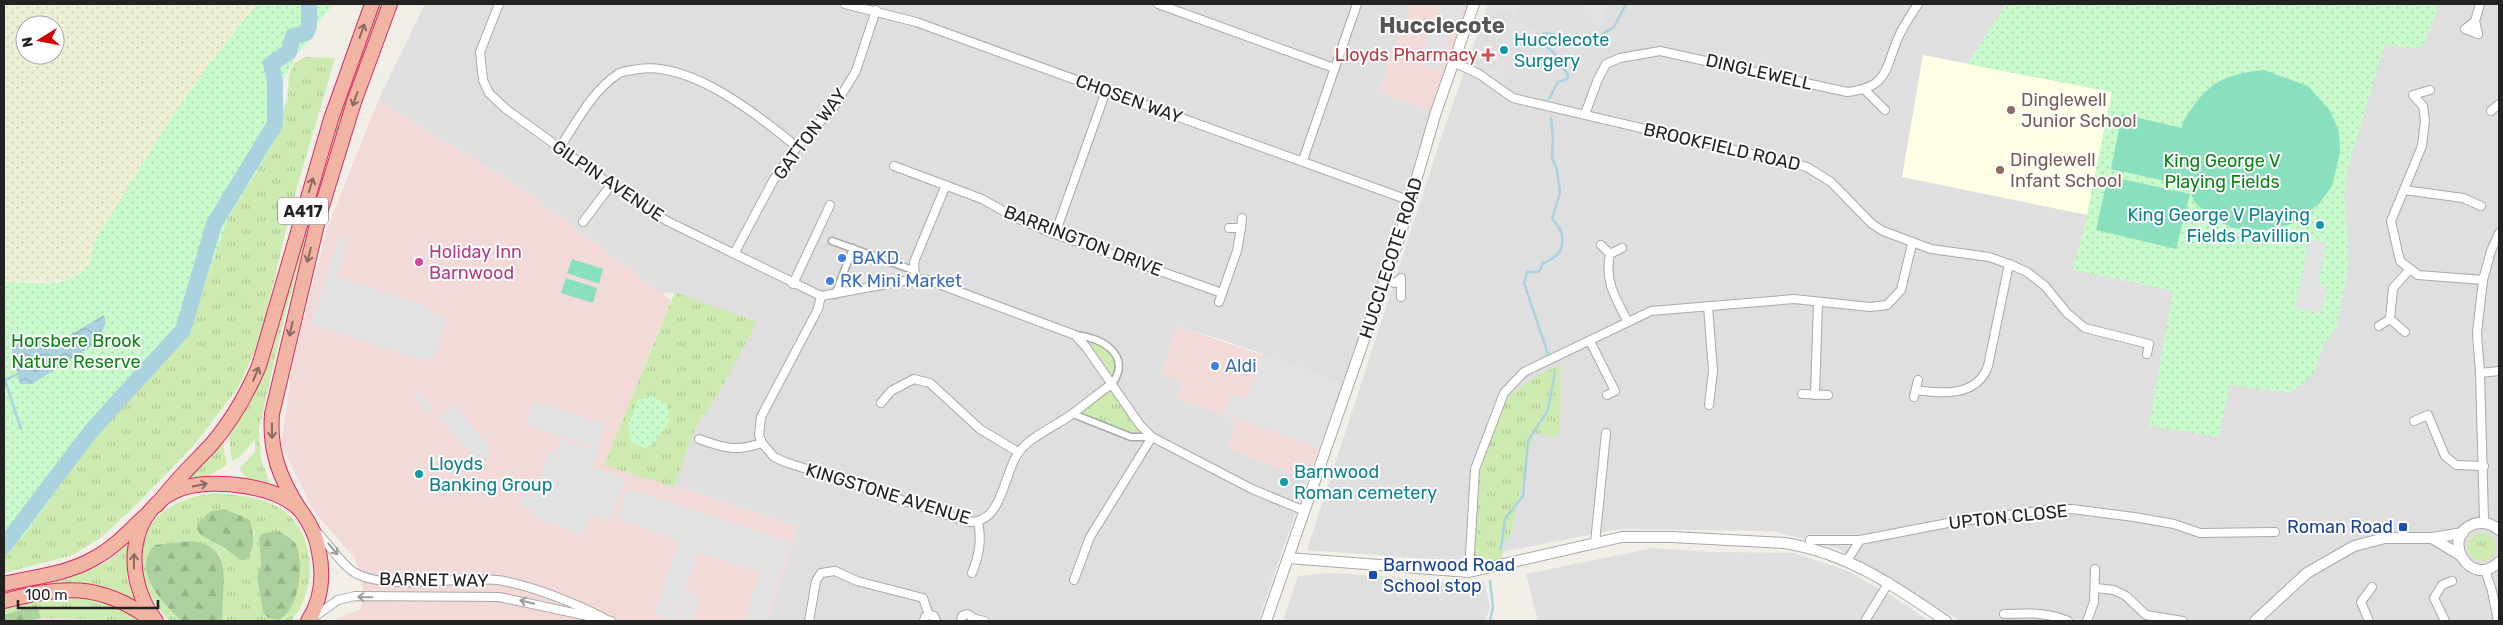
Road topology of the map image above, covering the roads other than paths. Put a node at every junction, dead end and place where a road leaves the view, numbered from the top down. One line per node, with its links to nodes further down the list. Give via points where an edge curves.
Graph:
1 (372, 4): 87 (highway, A417, one-way to 1, via 222,431 252,383 270,336 331,118)
2 (390, 4): 88 (highway, A417, one-way to 88, via 354,102 319,216 272,414 271,436 276,466 286,490)
3 (499, 4): 22 (street, GILPIN AVENUE, via 480,52 482,80 495,100)
4 (846, 4): 10 (street, CHOSEN WAY)
5 (1158, 4): 13 (street)
6 (1357, 4): 13 (street)
7 (1474, 4): 12 (street, HUCCLECOTE ROAD)
8 (1918, 4): 14 (street, DINGLEWELL, via 1899,36 1883,78)
9 (2480, 4): 11 (street, via 2475,21)
10 (876, 10): 15 (street, CHOSEN WAY); 21 (street, GATTON WAY, via 856,71 834,107)
11 (2478, 34)
12 (1452, 62): 20 (street, BROOKFIELD ROAD, via 1479,74 1513,98); 30 (street, HUCCLECOTE ROAD)
13 (1334, 68): 23 (street)
14 (1864, 88): 18 (street); 20 (street, DINGLEWELL, via 1847,92 1660,51 1620,58 1606,64)
15 (1106, 90): 23 (street, CHOSEN WAY); 38 (street)
16 (2430, 90): 28 (street, via 2413,94 2423,106 2425,121 2422,146)
17 (2499, 104): 19 (street)
18 (1885, 110)
19 (2491, 111)
20 (1585, 114): 40 (street, BROOKFIELD ROAD, via 1807,167 1831,182 1872,224)
21 (797, 147): 22 (street, via 764,120 695,80 662,68 641,68 619,73 590,102); 44 (street, GATTON WAY, via 774,179)
22 (559, 149): 26 (street, GILPIN AVENUE)
23 (1303, 160): 30 (street, CHOSEN WAY)
24 (894, 166): 25 (street, BARRINGTON DRIVE)
25 (946, 184): 38 (street, BARRINGTON DRIVE); 48 (street)
26 (611, 185): 34 (street); 44 (street, GILPIN AVENUE, via 667,220)
27 (2467, 188): 29 (street)
28 (2404, 190): 29 (street); 47 (street, via 2391,221 2400,261)
29 (2463, 198): 32 (street)
30 (1411, 201): 51 (street, HUCCLECOTE ROAD)
31 (830, 204): 52 (street)
32 (2481, 206)
33 (1242, 218): 36 (street)
34 (583, 222)
35 (1229, 228): 36 (street)
36 (1241, 228): 53 (street, via 1237,251)
37 (2499, 233): 50 (street)
38 (1055, 234): 53 (street, BARRINGTON DRIVE)
39 (832, 240): 42 (street)
40 (1912, 244): 46 (street, BROOKFIELD ROAD, via 1945,253 1989,257); 58 (street, via 1901,290 1887,305 1870,307)
41 (1601, 245): 45 (street)
42 (853, 248): 48 (street); 54 (street)
43 (1622, 248): 45 (street)
44 (734, 254): 52 (street, GILPIN AVENUE)
45 (1610, 254): 61 (street, via 1607,276 1610,288)
46 (2010, 264): 66 (street, BROOKFIELD ROAD, via 2045,286 2067,313 2085,328 2149,344); 69 (street, via 1988,366 1980,381 1973,387 1960,390 1915,393)
47 (2410, 269): 50 (street, via 2418,275); 60 (street, via 2393,288)
48 (913, 270): 49 (street)
49 (915, 279): 54 (street); 64 (street, via 928,280)
50 (2483, 280): 68 (street, via 2477,333)
51 (1384, 281): 56 (street, via 1395,284 1401,278); 89 (street, HUCCLECOTE ROAD)
52 (792, 284): 55 (street, GILPIN AVENUE)
53 (1222, 293): 57 (street)
54 (835, 295): 55 (street)
55 (821, 296): 84 (street, via 818,309 761,417 759,435)
56 (1401, 297)
57 (1219, 302)
58 (1818, 302): 59 (street, via 1775,300); 75 (street)
59 (1708, 306): 61 (street, via 1651,312); 78 (street, via 1713,371)
60 (2390, 319): 62 (street); 63 (street)
61 (1628, 322): 65 (street)
62 (2379, 326)
63 (2405, 332)
64 (1075, 335): 70 (street); 70 (street, via 1102,342 1113,350 1119,363 1119,374)
65 (1590, 340): 72 (street); 106 (street, via 1524,372 1504,393 1475,469)
66 (2147, 354)
67 (2499, 371): 68 (street)
68 (2480, 373): 86 (street)
69 (1918, 380)
70 (1112, 384): 79 (street, KINGSTONE AVENUE); 82 (street)
71 (1624, 387): 72 (street)
72 (1615, 391): 74 (street)
73 (1802, 394): 75 (street)
74 (1606, 395)
75 (1814, 395): 76 (street)
76 (1828, 395)
77 (881, 403): 85 (street, via 891,391 914,379 930,383 980,429)
78 (1709, 405)
79 (1073, 414): 82 (street, via 1131,437); 85 (street, KINGSTONE AVENUE)
80 (2414, 421): 86 (street, via 2428,415 2445,456 2456,465)
81 (1606, 433): 99 (street)
82 (1152, 437): 89 (street, via 1252,489); 108 (street, via 1090,537)
83 (699, 439): 84 (street, via 731,450)
84 (762, 443): 90 (street, KINGSTONE AVENUE, via 774,457 785,462 969,522)
85 (1018, 452): 90 (street, KINGSTONE AVENUE, via 1000,500 992,512)
86 (2484, 466): 91 (street)
87 (155, 507): 88 (highway, one-way to 88, via 183,488 210,483 237,485 275,494); 112 (highway, A417, via 94,559 61,571); 123 (highway, one-way to 87, via 141,599 133,566 136,543)
88 (300, 510): 92 (highway)
89 (1305, 511): 101 (street, HUCCLECOTE ROAD)
90 (978, 522): 107 (street, via 980,551)
91 (2482, 523): 93 (street); 95 (street, via 2471,525)
92 (310, 526): 116 (street, BARNET WAY, one-way to 116, via 354,573 366,578 385,581 503,581); 124 (highway, via 318,547 322,577 316,607)
93 (2499, 530)
94 (2275, 532): 98 (street, UPTON CLOSE, via 2200,533 2174,524 2118,514 2063,510 1948,523)
95 (2463, 533): 96 (street); 100 (street, via 2459,543)
96 (2432, 538): 100 (street); 111 (street, via 2411,536 2366,542 2318,565)
97 (1810, 540): 98 (street, UPTON CLOSE)
98 (1860, 540): 102 (street)
99 (1595, 543): 102 (street, via 1622,537 1730,539 1802,546); 106 (street)
100 (2460, 555): 105 (street, via 2467,565)
101 (1288, 558): 106 (street); 129 (street, HUCCLECOTE ROAD)
102 (1847, 561): 110 (street)
103 (2499, 562): 105 (street)
104 (2095, 569): 114 (street)
105 (2484, 570): 140 (street)
106 (1469, 572)
107 (972, 573)
108 (1074, 580)
109 (2452, 581): 139 (street, via 2442,586 2434,598)
110 (1889, 582): 130 (street); 131 (street)
111 (2296, 583): 135 (street, via 2274,597); 136 (street); 137 (street)
112 (4, 584)
113 (2372, 587): 138 (street, via 2361,602)
114 (2096, 588): 133 (street); 134 (street, via 2114,590 2126,596 2146,615)
115 (4, 601): 122 (highway, via 57,590 82,590 116,598)
116 (576, 604): 118 (street); 120 (street, BARNET WAY)
117 (2004, 614): 132 (street, via 2035,612)
118 (573, 618): 120 (street, BARNET WAY); 124 (street, BARNET WAY, one-way to 124, via 499,597 355,596 338,600)
119 (931, 619): 125 (street, via 924,598 857,581 835,571 821,573 816,581); 126 (street)
120 (607, 620)
121 (972, 620): 127 (street, via 965,614); 128 (street)
122 (152, 621)
123 (156, 621)
124 (308, 621)
125 (809, 621)
126 (946, 621)
127 (961, 621)
128 (984, 621)
129 (1266, 621)
130 (1864, 621)
131 (1946, 621)
132 (2068, 621)
133 (2087, 621)
134 (2183, 621)
135 (2249, 621)
136 (2256, 621)
137 (2263, 621)
138 (2369, 621)
139 (2445, 621)
140 (2498, 621)

